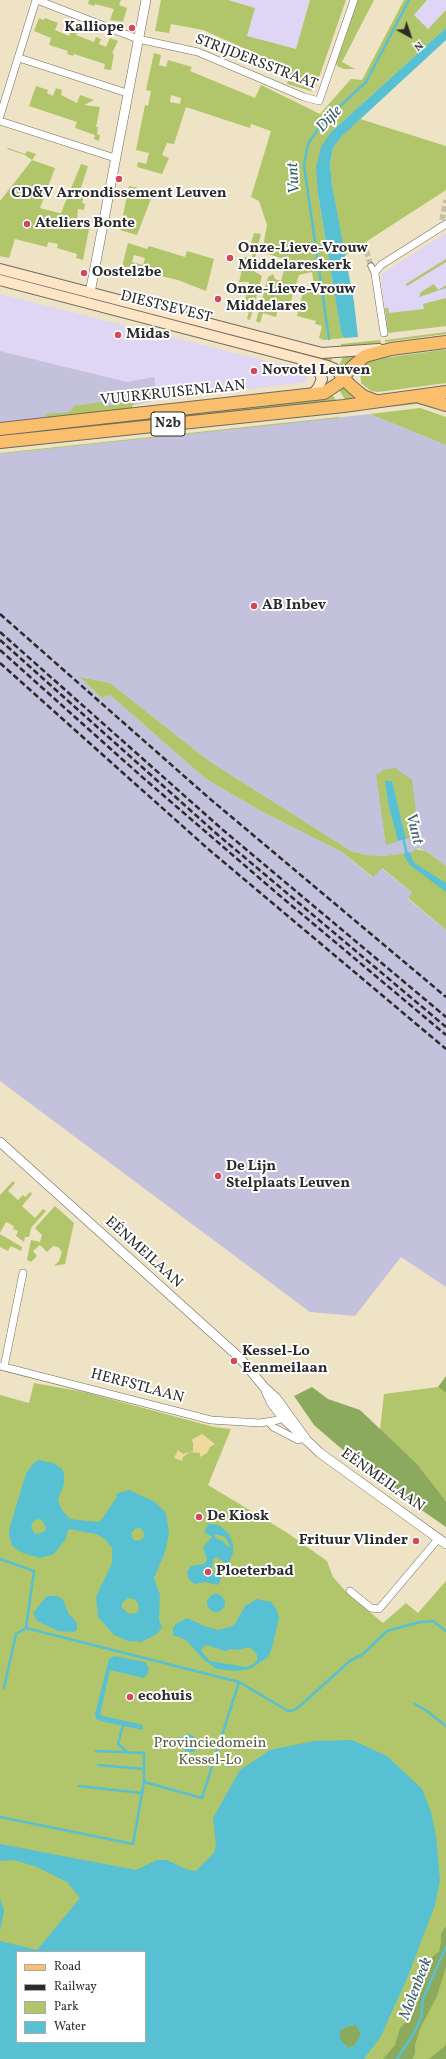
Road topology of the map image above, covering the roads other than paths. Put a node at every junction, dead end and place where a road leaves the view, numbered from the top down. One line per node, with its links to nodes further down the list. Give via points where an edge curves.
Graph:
1 (37, 0): 4 (street, STRIJDERSSTRAAT); 5 (street)
2 (146, 0): 4 (street)
3 (354, 0): 4 (street, STRIJDERSSTRAAT, via 319,101 198,52)
4 (138, 39): 6 (street)
5 (19, 58): 6 (street); 7 (street)
6 (127, 94): 9 (street)
7 (0, 116)
8 (0, 121): 9 (street)
9 (115, 158): 15 (street)
10 (443, 223): 13 (street, via 381,265)
11 (371, 266): 13 (street)
12 (0, 269): 15 (main road, DIESTSEVEST)
13 (375, 274): 16 (street)
14 (0, 280): 19 (main road, DIESTSEVEST)
15 (90, 293): 18 (main road, DIESTSEVEST, via 322,353)
16 (384, 334)
17 (446, 342): 18 (main road)
18 (391, 349): 20 (main road)
19 (304, 359): 21 (main road, DIESTSEVEST, via 335,369); 24 (main road, via 319,372 322,379)
20 (358, 360): 21 (main road, N2b); 22 (main road, via 355,378)
21 (344, 378): 22 (main road); 24 (main road, VUURKRUISENLAAN / N2b, via 332,389)
22 (358, 392): 26 (main road)
23 (446, 392): 25 (main road, VUURKRUISENLAAN)
24 (312, 395): 28 (main road, VUURKRUISENLAAN / N2b)
25 (420, 397): 26 (main road, VUURKRUISENLAAN); 27 (main road)
26 (378, 402): 29 (main road, VUURKRUISENLAAN / N2b)
27 (446, 405)
28 (0, 428)
29 (0, 442)
30 (0, 1142): 33 (street, EÉNMEILAAN, via 240,1358 264,1387 271,1402)
31 (23, 1273): 32 (street)
32 (2, 1366): 34 (street, HERFSTLAAN, via 211,1420)
33 (286, 1416): 34 (street, HERFSTLAAN); 35 (street, EÉNMEILAAN)
34 (270, 1423): 35 (street, via 298,1440)
35 (305, 1438): 36 (street, EÉNMEILAAN, via 329,1461)
36 (442, 1541): 37 (street, via 379,1610 371,1608)
37 (350, 1591)

